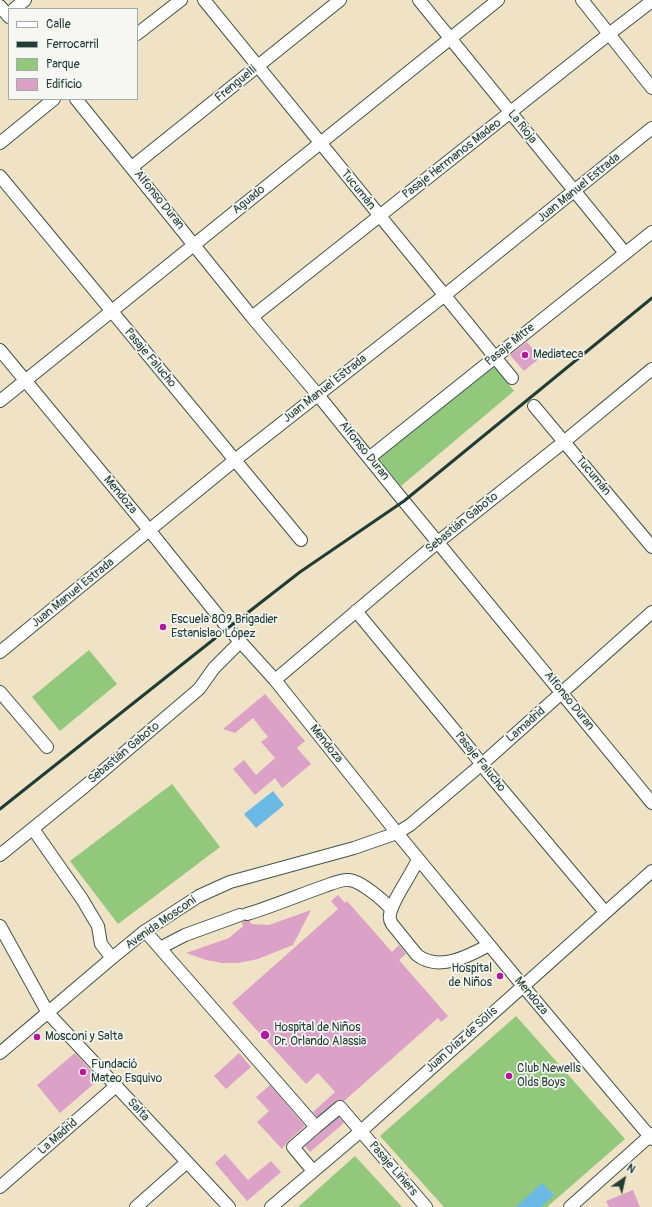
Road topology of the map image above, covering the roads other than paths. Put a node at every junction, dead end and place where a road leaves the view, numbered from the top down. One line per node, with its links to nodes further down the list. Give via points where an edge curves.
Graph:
1 (25, 0): 9 (street)
2 (181, 0): 10 (street)
3 (204, 0): 13 (street, Tucumán)
4 (340, 0): 13 (street, Frenguelli)
5 (419, 0): 12 (street, La Rioja)
6 (498, 0): 12 (street, Aguado)
7 (582, 0): 11 (street)
8 (652, 1): 11 (street, Pasaje Hermanos Madeo)
9 (14, 8)
10 (138, 33)
11 (609, 34): 14 (street); 17 (street, Pasaje Hermanos Madeo)
12 (450, 38): 17 (street, La Rioja); 20 (street, Aguado)
13 (259, 66): 20 (street, Tucumán); 21 (street, Frenguelli)
14 (652, 88)
15 (53, 100): 19 (street)
16 (77, 100): 21 (street, Alfonso Duran)
17 (510, 112): 23 (street, La Rioja); 24 (street, Pasaje Hermanos Madeo)
18 (652, 128): 23 (street, Juan Manuel Estrada)
19 (0, 143)
20 (320, 143): 24 (street, Tucumán); 26 (street, Aguado)
21 (132, 168): 26 (street, Alfonso Duran)
22 (0, 176): 29 (street, Pasaje Falucho)
23 (575, 192): 27 (street, La Rioja); 28 (street, Juan Manuel Estrada)
24 (379, 216): 28 (street, Tucumán); 30 (street, Pasaje Hermanos Madeo)
25 (652, 232): 27 (street, Pasaje Mitre)
26 (194, 244): 29 (street, Aguado); 30 (street, Alfonso Duran)
27 (625, 253): 32 (street, Pasaje Mitre)
28 (445, 295): 32 (street, Tucumán); 36 (street, Juan Manuel Estrada)
29 (111, 311): 35 (street, Aguado); 41 (street, Pasaje Falucho)
30 (252, 317): 36 (street, Alfonso Duran)
31 (0, 350): 35 (street, Mendoza)
32 (495, 357): 34 (street, Tucumán); 40 (street, Pasaje Mitre)
33 (652, 369): 39 (street, Sebastián Gaboto)
34 (512, 378)
35 (25, 381): 37 (street, Aguado); 42 (street, Mendoza)
36 (318, 395): 40 (street, Alfonso Duran); 41 (street, Juan Manuel Estrada)
37 (0, 401)
38 (534, 406): 39 (street, Tucumán)
39 (565, 441): 44 (street, Sebastián Gaboto); 45 (street, Tucumán)
40 (369, 458): 44 (street, Alfonso Duran)
41 (235, 460): 42 (street, Juan Manuel Estrada); 43 (street, Pasaje Falucho)
42 (150, 531): 48 (street, Mendoza); 49 (street, Juan Manuel Estrada)
43 (301, 540)
44 (438, 542): 46 (street, Sebastián Gaboto); 52 (street, Alfonso Duran)
45 (652, 547)
46 (356, 611): 50 (street, Sebastián Gaboto); 54 (street, Pasaje Falucho)
47 (652, 612): 52 (street, Lamadrid)
48 (240, 642): 50 (street, Mendoza); 56 (street, Sebastián Gaboto, via 214,668 199,689)
49 (0, 652)
50 (275, 680): 57 (street, Mendoza)
51 (0, 692): 53 (street)
52 (562, 693): 54 (street, Lamadrid); 55 (street, Alfonso Duran)
53 (47, 747)
54 (482, 764): 57 (street, Lamadrid); 62 (street, Pasaje Falucho)
55 (652, 803)
56 (33, 829): 58 (street, Sebastián Gaboto); 67 (street, via 82,899 98,926 101,944)
57 (397, 833): 59 (street, Mendoza); 64 (street, Avenida Mosconi, via 354,848 230,882 199,896)
58 (0, 855)
59 (418, 859): 61 (street); 65 (street, Mendoza)
60 (652, 871): 62 (street, Juan Díaz de Solís)
61 (391, 908): 65 (street, via 392,924 421,958 432,961 453,960); 66 (street, via 380,897 348,880 306,892 266,909 186,935)
62 (605, 912): 68 (street, Juan Díaz de Solís)
63 (0, 926): 69 (street, Salta)
64 (145, 931): 66 (street); 67 (street, Avenida Mosconi)
65 (489, 945): 68 (street, Mendoza)
66 (160, 948): 72 (street)
67 (112, 958): 69 (street, Avenida Mosconi)
68 (523, 986): 73 (street, Juan Díaz de Solís); 74 (street, Mendoza)
69 (48, 1013): 70 (street, Avenida Mosconi); 71 (street, Salta)
70 (0, 1053)
71 (116, 1086): 75 (street, Salta); 77 (street, La Madrid)
72 (316, 1127): 73 (street, Pasaje Liniers, via 340,1107); 76 (street, via 293,1147)
73 (361, 1131): 76 (street, Juan Díaz de Solís); 81 (street, Pasaje Liniers)
74 (651, 1136): 82 (street)
75 (187, 1162): 78 (street); 79 (street, Salta)
76 (313, 1171): 80 (street, Juan Díaz de Solís)
77 (0, 1187)
78 (136, 1207)
79 (228, 1207)
80 (272, 1207)
81 (426, 1207)
82 (570, 1207)

